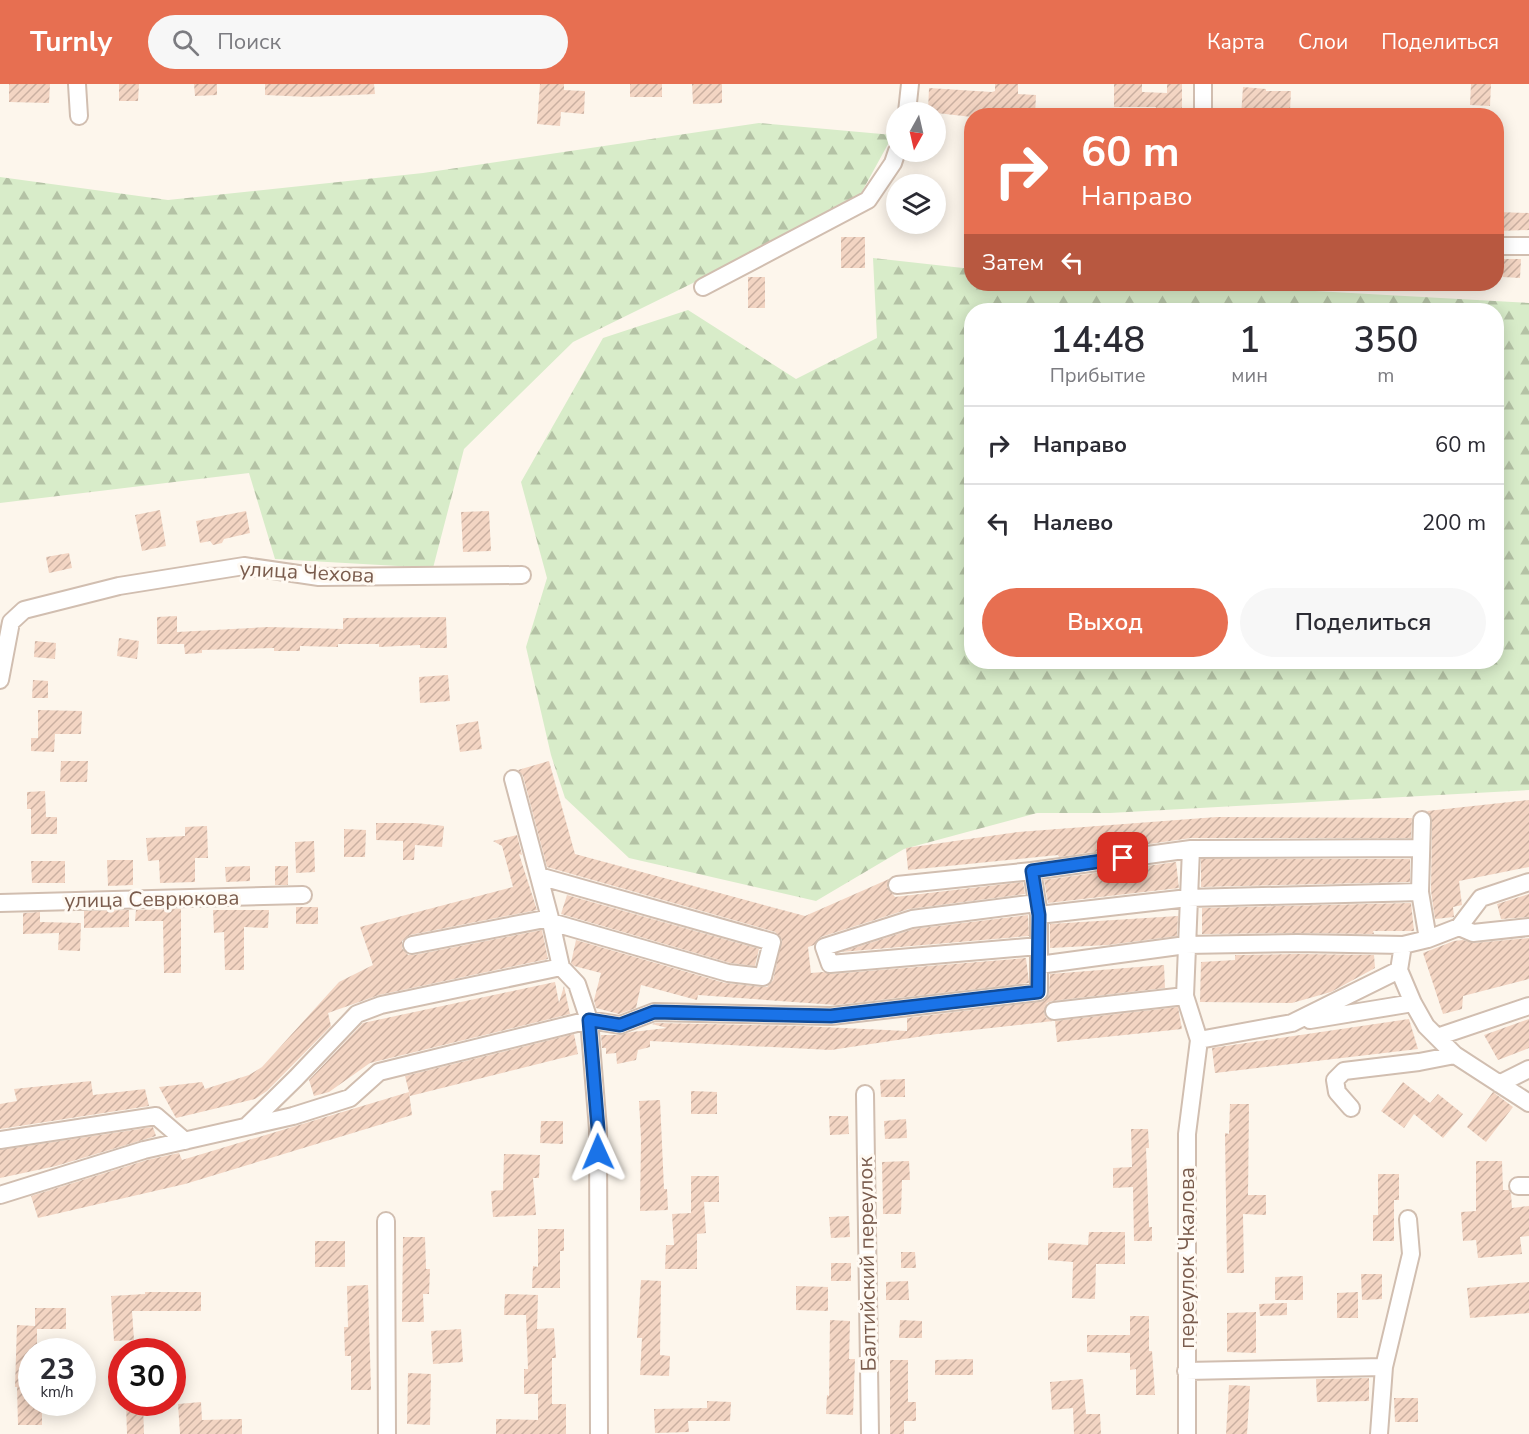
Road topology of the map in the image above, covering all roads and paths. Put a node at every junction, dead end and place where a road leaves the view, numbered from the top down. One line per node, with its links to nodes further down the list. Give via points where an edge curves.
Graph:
1 (78, 84): 6 (street)
2 (910, 84): 4 (street)
3 (1203, 84): 5 (street)
4 (908, 102)
5 (1203, 108)
6 (79, 116)
7 (892, 162): 10 (street, via 868,200)
8 (1504, 246): 9 (street)
9 (1529, 246)
10 (703, 286)
11 (522, 575): 12 (street, улица Чехова, via 319,577 244,566 119,586 24,610 11,622)
12 (2, 654): 13 (street)
13 (0, 680)
14 (513, 779): 19 (street)
15 (1422, 820): 16 (street)
16 (1420, 848): 17 (street); 22 (street)
17 (1191, 849): 18 (street); 24 (street)
18 (1032, 871): 21 (street); 26 (street)
19 (539, 876): 27 (street); 27 (street, via 772,942 763,977 728,973)
20 (1529, 882): 28 (street, via 1481,898)
21 (897, 885)
22 (1420, 892): 24 (street); 30 (street)
23 (303, 895): 25 (street, улица Севрюкова)
24 (1188, 898): 26 (street); 32 (street)
25 (0, 903)
26 (1038, 909): 34 (street); 34 (street, via 912,919 824,947 830,964)
27 (551, 920): 31 (street); 36 (street)
28 (1460, 927): 29 (street, via 1473,933); 30 (street)
29 (1529, 927)
30 (1428, 939): 33 (street)
31 (412, 945)
32 (1186, 945): 33 (street); 35 (street); 38 (street)
33 (1403, 945): 37 (street)
34 (1039, 946): 35 (street)
35 (1039, 965): 42 (street, via 1038,992 831,1016 654,1012 620,1025)
36 (561, 967): 42 (street, via 577,984); 52 (street, via 381,1005 357,1014)
37 (1399, 970): 39 (street); 43 (street)
38 (1185, 996): 41 (street); 45 (street)
39 (1413, 1003): 43 (street); 44 (street)
40 (1529, 1006): 44 (street)
41 (1054, 1011)
42 (589, 1020): 52 (street, via 379,1072 350,1098); 61 (street, via 598,1129)
43 (1292, 1023): 45 (street)
44 (1431, 1031): 46 (street)
45 (1199, 1040): 59 (street, переулок Чкалова, via 1187,1134)
46 (1455, 1055): 48 (street); 51 (street, via 1344,1071 1335,1080 1337,1092)
47 (1529, 1069): 48 (street)
48 (1499, 1083): 50 (street)
49 (865, 1094): 62 (street, Балтийский переулок)
50 (1529, 1103)
51 (1351, 1108)
52 (247, 1126): 54 (street)
53 (0, 1140): 54 (street, via 156,1116)
54 (185, 1141): 55 (street)
55 (0, 1195)
56 (1408, 1219): 58 (street, via 1411,1254)
57 (386, 1221): 60 (street)
58 (1384, 1367): 59 (street); 64 (street)
59 (1186, 1371): 63 (street, переулок Чкалова)
60 (387, 1434)
61 (599, 1434)
62 (870, 1434)
63 (1187, 1434)
64 (1379, 1434)

